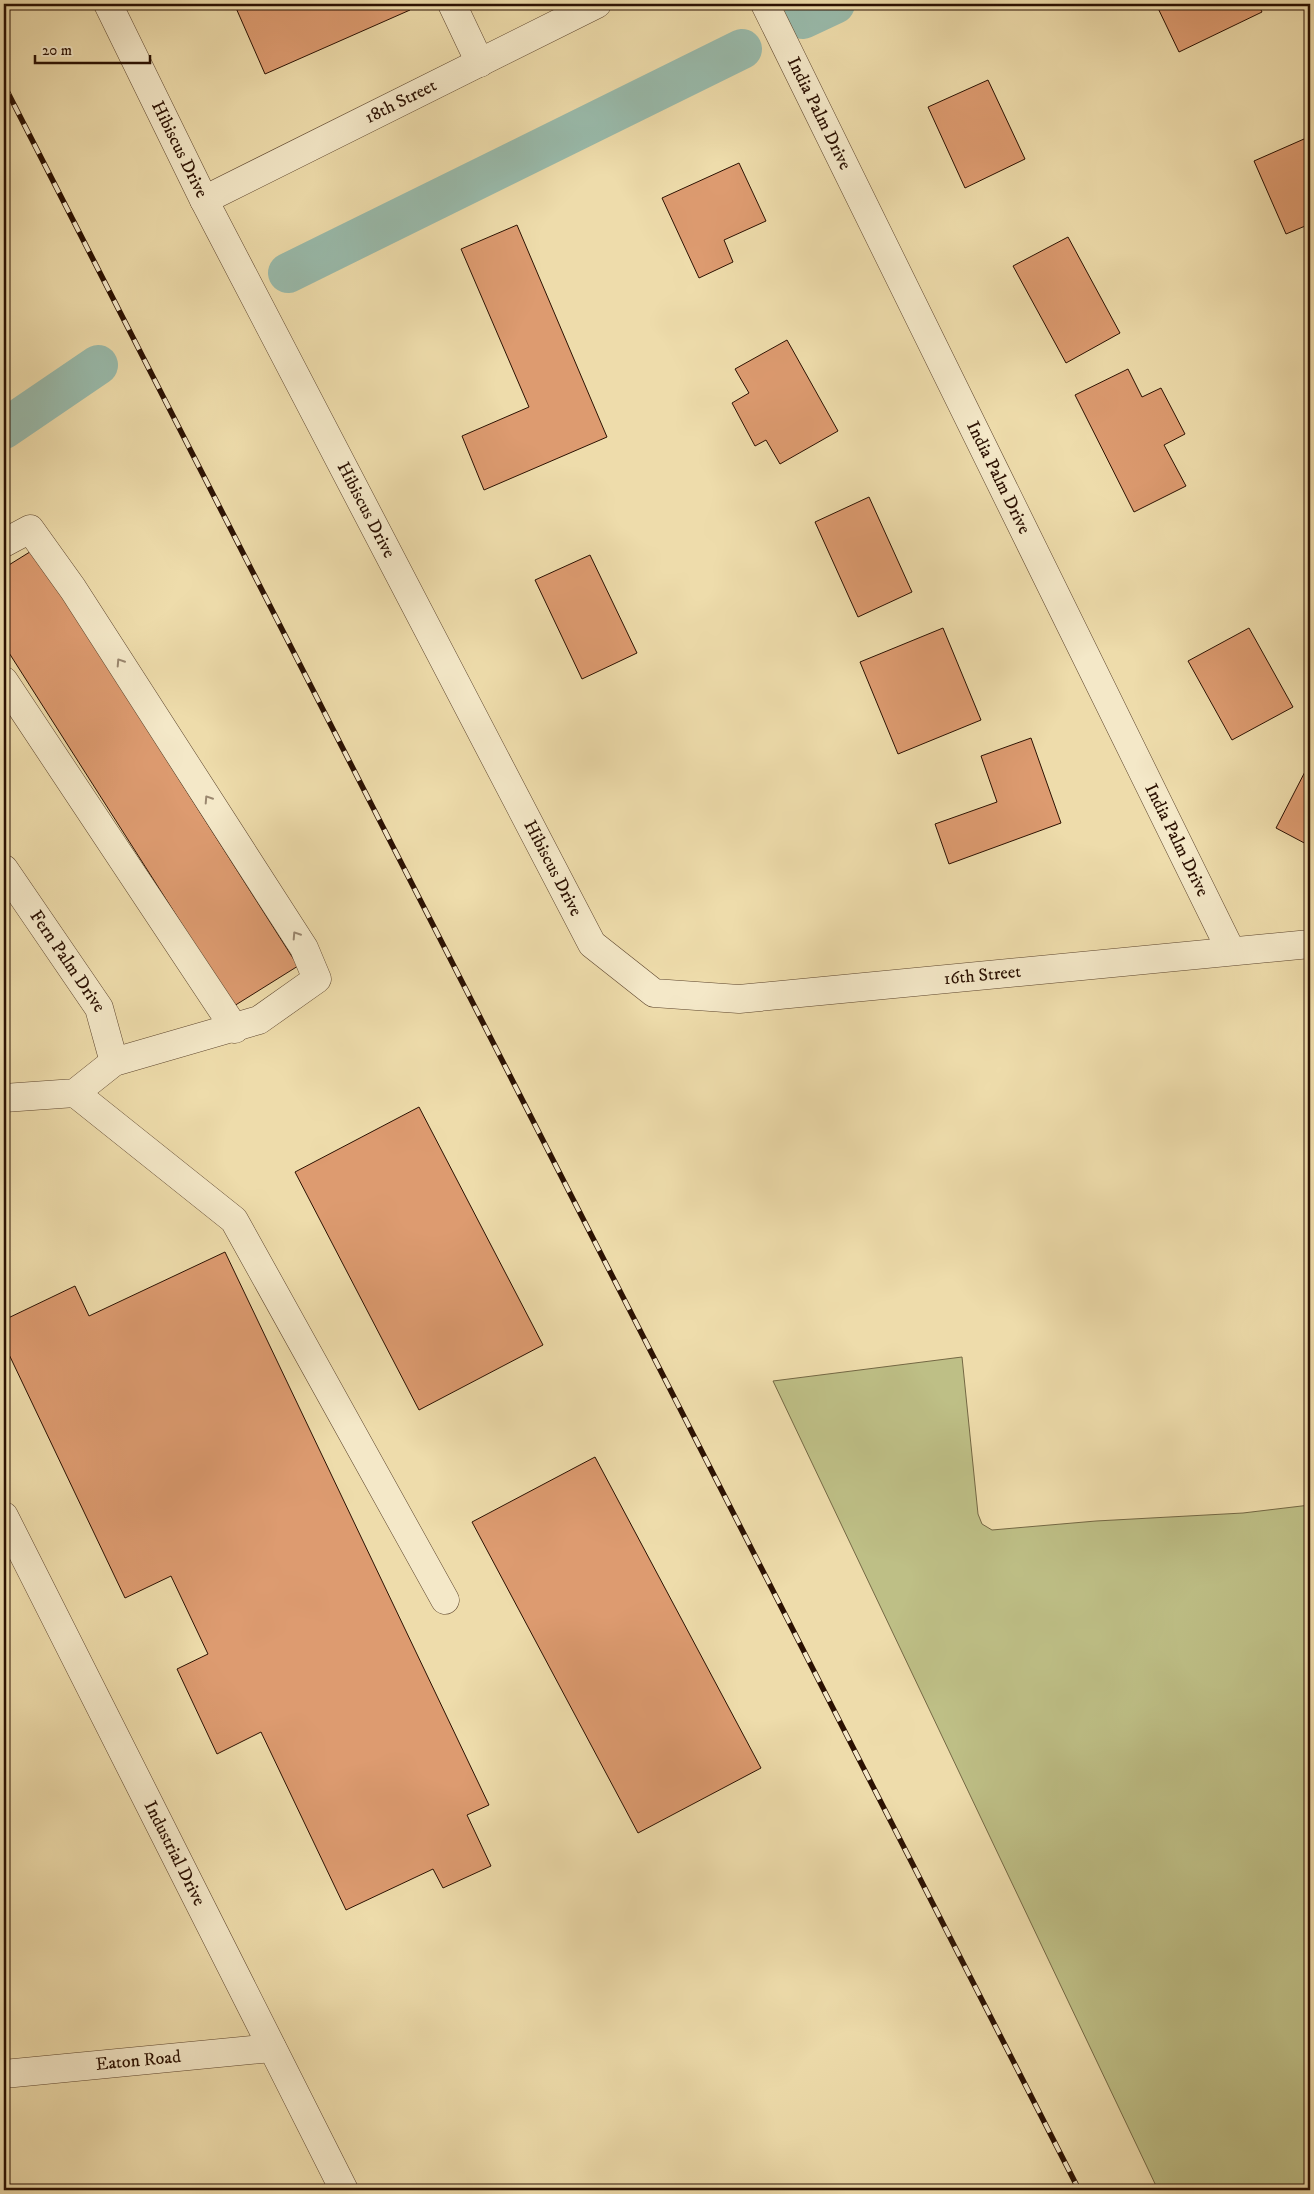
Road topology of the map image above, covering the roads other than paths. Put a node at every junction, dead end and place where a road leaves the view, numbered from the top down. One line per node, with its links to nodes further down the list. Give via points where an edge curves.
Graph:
1 (108, 4): 6 (street, Hibiscus Drive)
2 (452, 4): 5 (street)
3 (597, 4): 5 (street, 18th Street)
4 (765, 4): 11 (street, India Palm Drive)
5 (480, 62): 6 (street, 18th Street)
6 (204, 200): 12 (street, Hibiscus Drive, via 592,944)
7 (4, 543): 13 (street, one-way to 7, via 259,1020 317,979 304,948 74,589 30,529)
8 (4, 682): 13 (street)
9 (4, 869): 14 (street, Fern Palm Drive, via 99,1008)
10 (1310, 944): 11 (street, 16th Street)
11 (1231, 951): 12 (street, 16th Street, via 738,1000)
12 (654, 993)
13 (235, 1029): 14 (street)
14 (114, 1062): 15 (street)
15 (75, 1093): 16 (street); 18 (street, via 234,1220)
16 (4, 1098)
17 (4, 1516): 19 (street, Industrial Drive)
18 (445, 1600)
19 (272, 2048): 20 (street, Eaton Road); 21 (street, Industrial Drive)
20 (4, 2074)
21 (344, 2190)

